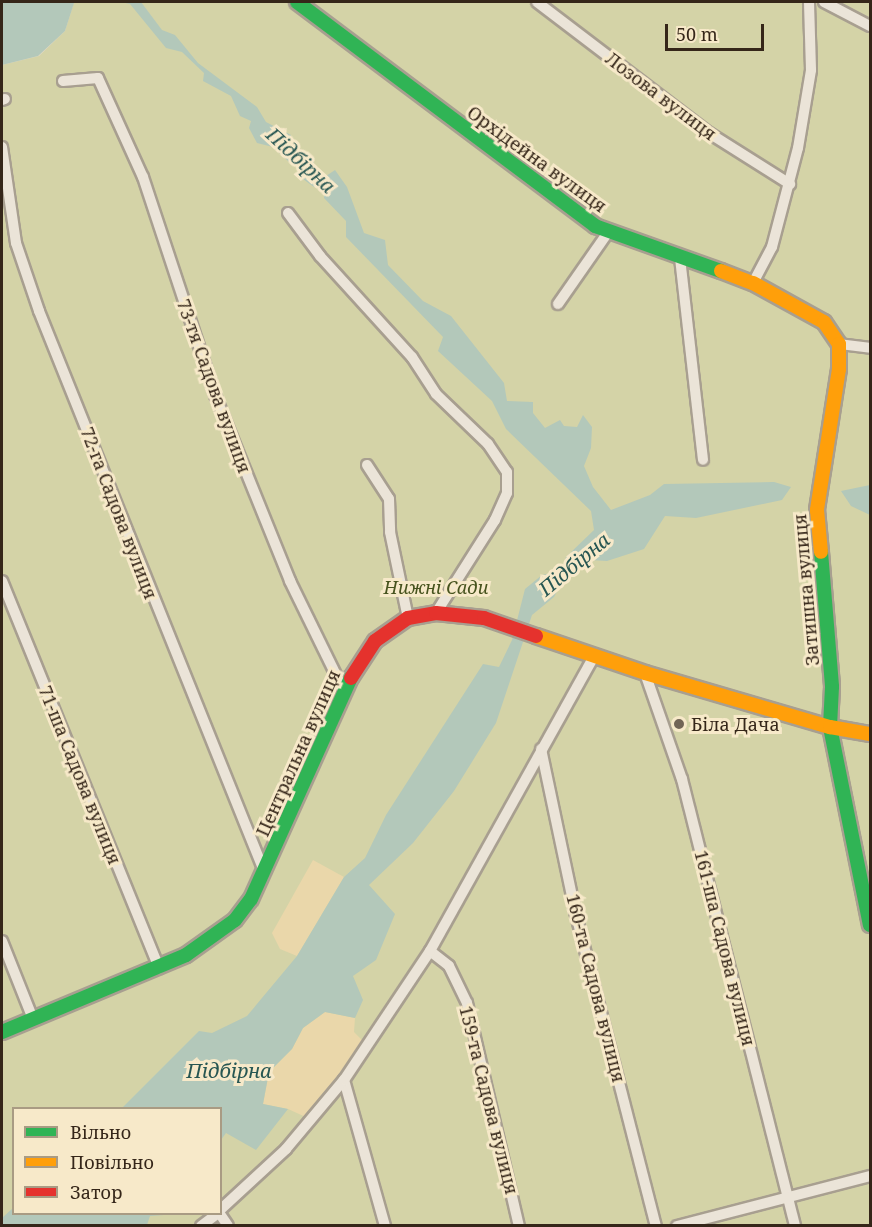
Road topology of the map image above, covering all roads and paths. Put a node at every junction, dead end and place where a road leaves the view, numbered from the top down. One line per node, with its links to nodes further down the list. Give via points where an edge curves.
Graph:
1 (297, 2): 10 (street, Орхідейна вулиця, via 595,226)
2 (537, 2): 8 (street, Лозова вулиця, via 709,133)
3 (808, 2): 8 (street, via 811,70)
4 (824, 2): 5 (street)
5 (870, 26)
6 (63, 81): 23 (street, 73-тя Садова вулиця, via 98,78 143,177 215,395 290,581)
7 (2, 147): 27 (street, 72-га Садова вулиця, via 16,243 39,310)
8 (790, 184): 12 (street, via 772,247)
9 (288, 213): 19 (street, via 320,256 412,357 436,394 488,444 507,472 507,493 495,520)
10 (609, 231): 11 (street, Орхідейна вулиця); 13 (street)
11 (680, 258): 12 (street, Орхідейна вулиця); 16 (street)
12 (753, 283): 14 (street, Орхідейна вулиця, via 824,322)
13 (558, 304)
14 (839, 344): 15 (street); 24 (street, Затишна вулиця, via 839,369 817,510 832,687)
15 (870, 348)
16 (703, 460)
17 (367, 465): 20 (street, via 389,500 390,532)
18 (2, 581): 31 (street, 71-ша Садова вулиця)
19 (436, 613): 20 (street, Центральна вулиця); 21 (street, Центральна вулиця, via 484,618)
20 (408, 618): 23 (street, Центральна вулиця, via 375,641)
21 (594, 656): 22 (street, Центральна вулиця); 26 (street)
22 (645, 673): 24 (street, Центральна вулиця); 36 (street, 161-ша Садова вулиця, via 682,779)
23 (343, 689): 27 (street, Центральна вулиця)
24 (830, 727): 25 (street, Центральна вулиця); 28 (street, Затишна вулиця)
25 (870, 734)
26 (541, 749): 30 (street); 42 (street, 160-та Садова вулиця, via 576,911)
27 (264, 871): 31 (street, Центральна вулиця, via 251,899 235,920 213,939)
28 (870, 925)
29 (2, 941): 32 (street)
30 (430, 951): 34 (street); 41 (street, 159-та Садова вулиця, via 449,966 467,1003)
31 (159, 968): 32 (street, Центральна вулиця)
32 (33, 1019): 33 (street, Центральна вулиця)
33 (2, 1032)
34 (344, 1080): 37 (street, via 286,1149); 40 (street)
35 (870, 1176): 36 (street)
36 (788, 1197): 43 (street); 44 (street, 161-ша Садова вулиця)
37 (222, 1209)
38 (215, 1215): 39 (street)
39 (201, 1226)
40 (385, 1226)
41 (519, 1226)
42 (656, 1226)
43 (676, 1226)
44 (795, 1226)

